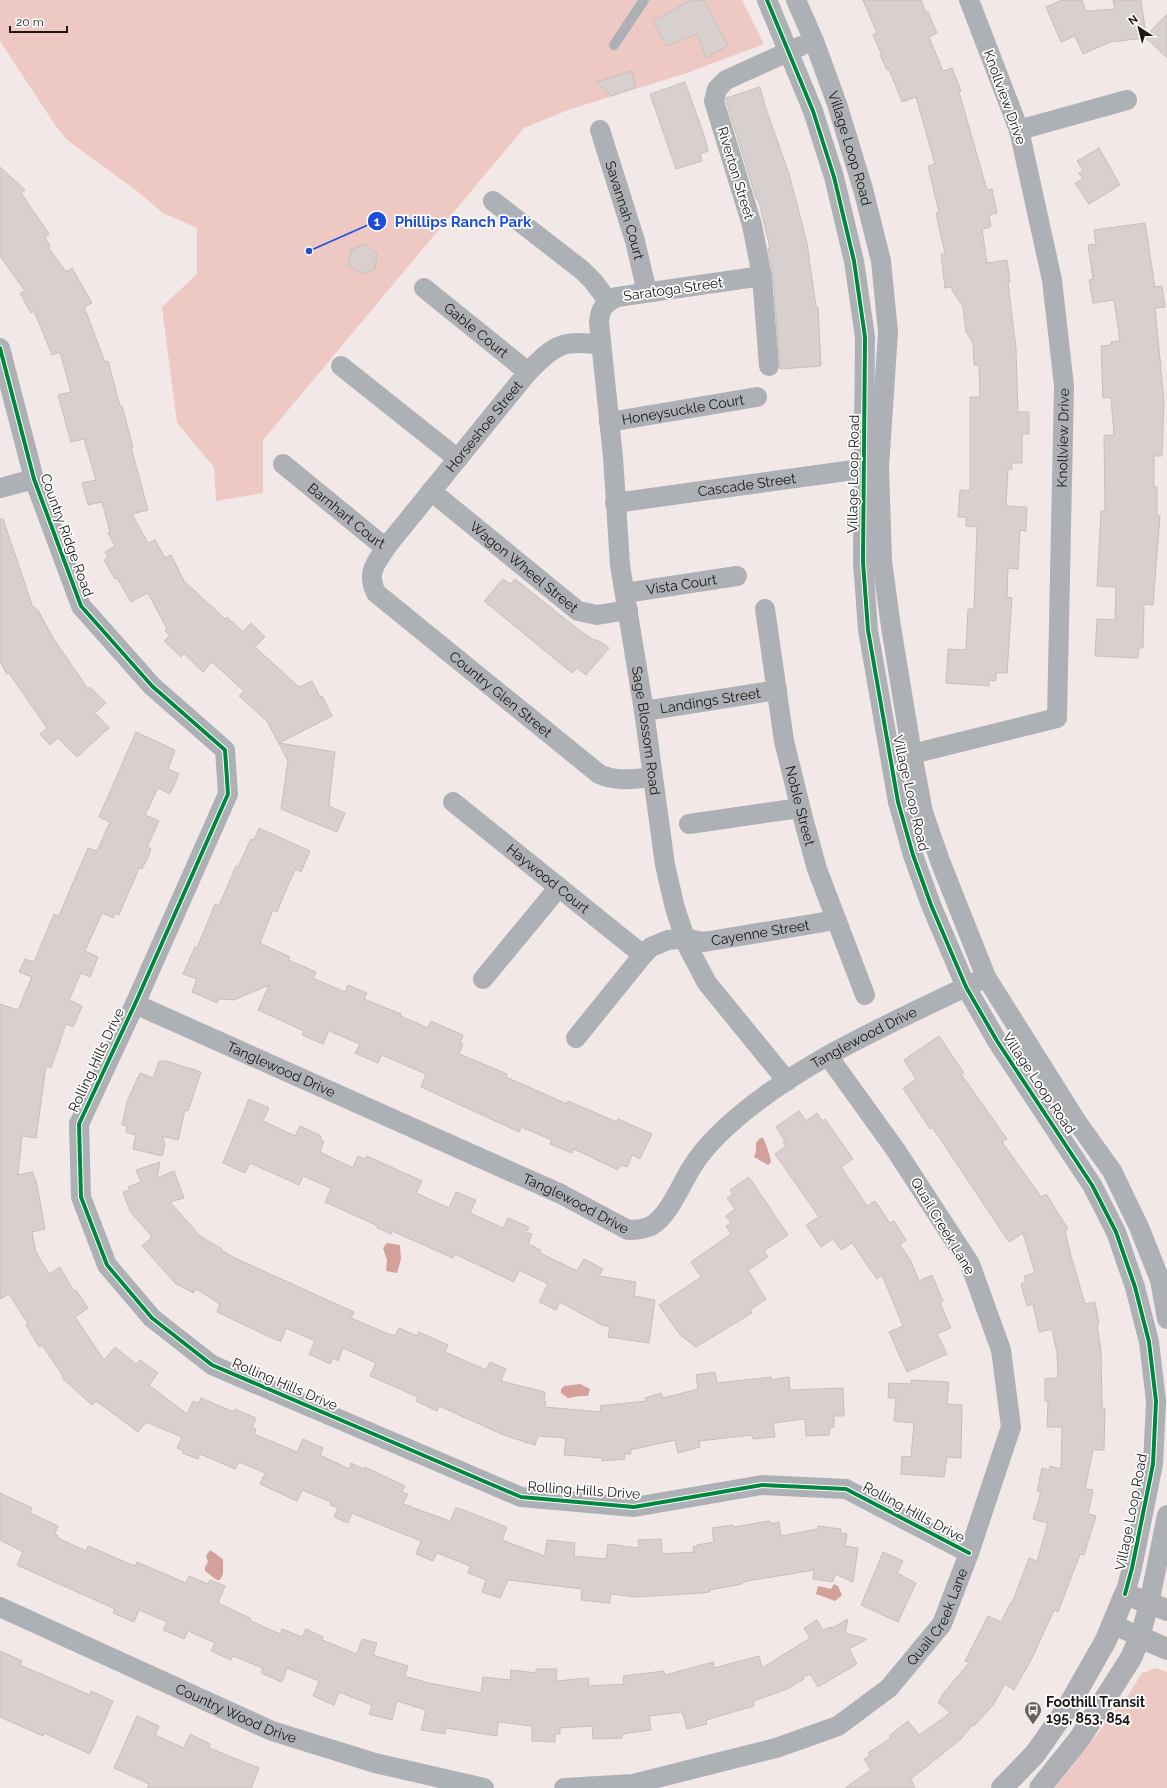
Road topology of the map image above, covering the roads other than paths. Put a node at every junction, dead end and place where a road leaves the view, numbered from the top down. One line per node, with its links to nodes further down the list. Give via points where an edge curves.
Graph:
1 (644, 0): 6 (lane)
2 (767, 0): 7 (street, Village Loop Road)
3 (796, 0): 5 (street, Village Loop Road)
4 (969, 0): 10 (street, Knollview Drive)
5 (814, 41): 7 (street, Riverton Street); 25 (street, Village Loop Road, via 863,189 881,262 888,332)
6 (614, 45)
7 (789, 52): 12 (street, Riverton Street, via 726,80 717,89 714,101 752,225); 25 (street, Village Loop Road, via 813,111 834,177 854,261 865,337 865,423)
8 (1126, 100): 10 (street)
9 (600, 130): 14 (street, Savannah Court, via 635,241)
10 (1020, 130): 37 (street, Knollview Drive, via 1052,280 1064,386 1057,718)
11 (493, 201): 15 (street, via 582,270)
12 (762, 276): 14 (street, Saratoga Street); 19 (street, Riverton Street)
13 (424, 288): 20 (street, Gable Court)
14 (647, 292): 15 (street, Saratoga Street)
15 (608, 301): 16 (street, Saratoga Street, via 603,305 600,314)
16 (601, 345): 20 (street, Horseshoe Street, via 584,342 556,347 544,355); 22 (street, Sage Blossom Road)
17 (0, 348): 26 (street, Country Ridge Road)
18 (341, 366): 23 (street)
19 (770, 366)
20 (528, 372): 23 (street, Horseshoe Street)
21 (757, 397): 22 (street, Honeysuckle Court)
22 (609, 422): 29 (street, Sage Blossom Road)
23 (458, 459): 28 (street, Horseshoe Street)
24 (283, 464): 30 (street, Barnhart Court, via 377,541)
25 (871, 468): 29 (street, Cascade Street); 37 (street, Village Loop Road, via 891,627); 38 (street, Village Loop Road, via 863,562 868,630)
26 (34, 479): 27 (street); 40 (street, Country Ridge Road, via 81,606 152,686 225,750)
27 (0, 488)
28 (431, 491): 30 (street, Horseshoe Street); 33 (street, Wagon Wheel Street, via 578,611 596,615)
29 (615, 503): 33 (street, Sage Blossom Road)
30 (387, 546): 31 (street, Barnhart Court)
31 (371, 573): 39 (street, Country Glen Street, via 371,583 376,593 599,774 618,780)
32 (738, 576): 33 (street, Vista Court)
33 (626, 602): 36 (street, Sage Blossom Road)
34 (765, 609): 35 (street, Noble Street)
35 (777, 690): 36 (street, Landings Street); 42 (street, Noble Street, via 784,741)
36 (644, 711): 39 (street, Sage Blossom Road)
37 (912, 754): 38 (street, Knollview Drive); 48 (street, Village Loop Road, via 923,812)
38 (890, 759): 50 (street, Village Loop Road, via 898,802 913,855)
39 (652, 777): 46 (street, Sage Blossom Road, via 670,887)
40 (228, 794): 52 (street, Rolling Hills Drive)
41 (453, 802): 44 (street, Haywood Court)
42 (800, 808): 43 (street); 45 (street, Noble Street, via 817,869)
43 (689, 824)
44 (559, 887): 47 (street, Haywood Court); 49 (street)
45 (836, 920): 46 (street, Cayenne Street, via 702,942); 51 (street, Noble Street)
46 (685, 938): 47 (street, via 659,943); 55 (street, Sage Blossom Road, via 707,983)
47 (643, 955): 53 (street)
48 (986, 977): 50 (street, Tanglewood Drive); 56 (street, Village Loop Road, via 1077,1122 1112,1171)
49 (483, 979)
50 (966, 987): 54 (street, Tanglewood Drive); 57 (street, Village Loop Road, via 997,1041 1092,1185 1116,1232)
51 (865, 995)
52 (135, 1004): 55 (street, Tanglewood Drive, via 561,1194 628,1230 651,1226 660,1219 705,1149 749,1108); 60 (street, Rolling Hills Drive, via 78,1124 82,1197 107,1265 152,1318 212,1366 520,1497 634,1507 762,1486 846,1489)
53 (576, 1038)
54 (828, 1056): 55 (street, Tanglewood Drive); 60 (street, Quail Creek Lane, via 895,1149 970,1264 1001,1350 1010,1427)
55 (787, 1081)
56 (1164, 1279): 57 (street); 58 (street, Village Loop Road)
57 (1135, 1287): 61 (street, Village Loop Road, via 1149,1342 1156,1401 1153,1464)
58 (1167, 1319)
59 (1167, 1515): 63 (street)
60 (969, 1553): 68 (street, Quail Creek Lane, via 942,1624 889,1688 838,1726 776,1748 633,1784)
61 (1125, 1594): 63 (main road); 64 (main road, Village Loop Road)
62 (0, 1607): 67 (street, Country Wood Drive, via 272,1731 375,1763)
63 (1158, 1607): 65 (street)
64 (1112, 1624): 65 (street); 69 (main road, Village Loop Road, via 1106,1640 1068,1707 1035,1754)
65 (1140, 1637): 66 (main road); 70 (main road, via 1130,1658 1080,1738)
66 (1167, 1649)
67 (484, 1788)
68 (564, 1788)
69 (1002, 1788)
70 (1040, 1788)

